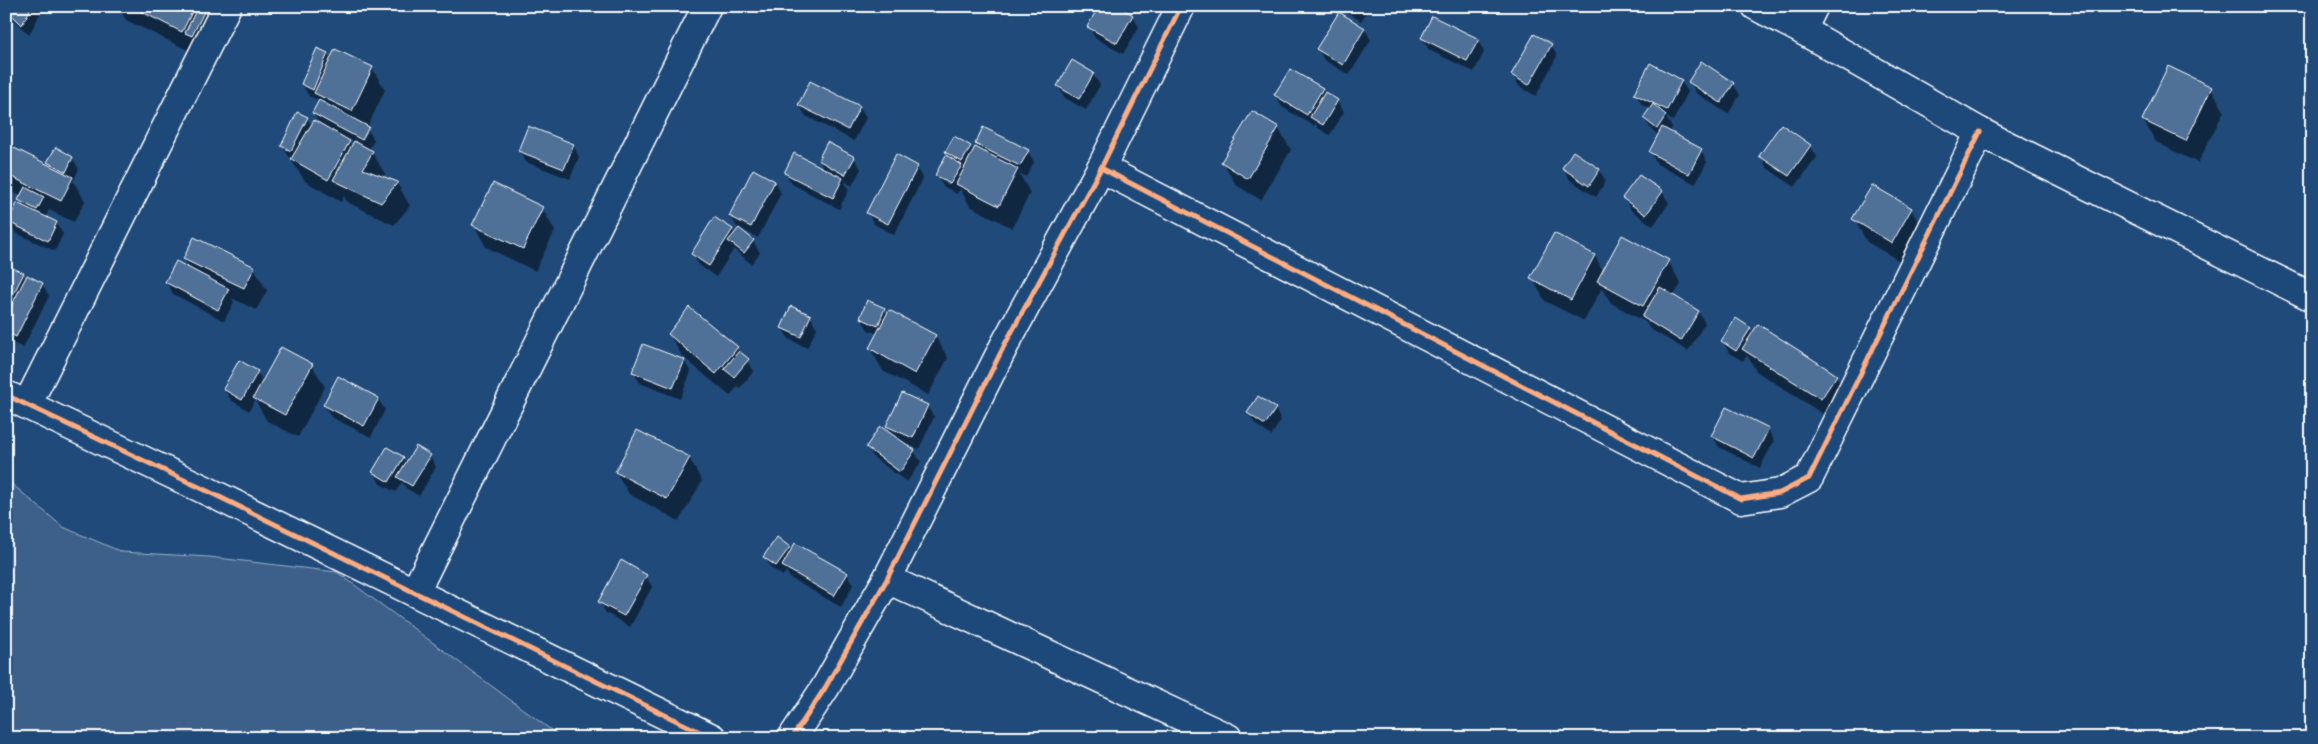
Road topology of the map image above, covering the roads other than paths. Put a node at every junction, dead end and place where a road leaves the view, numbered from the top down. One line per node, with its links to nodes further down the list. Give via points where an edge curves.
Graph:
1 (227, 6): 9 (street)
2 (707, 6): 11 (street)
3 (1180, 6): 7 (street)
4 (1756, 6): 5 (street)
5 (1808, 18): 6 (street)
6 (1980, 132): 7 (street, via 1809,478 1780,493 1741,500); 8 (street)
7 (1101, 168): 10 (street, via 1004,346)
8 (2312, 297)
9 (16, 400): 11 (street)
10 (887, 579): 13 (street, via 825,688); 14 (street)
11 (415, 592): 12 (street)
12 (712, 738)
13 (792, 738)
14 (1228, 738)

